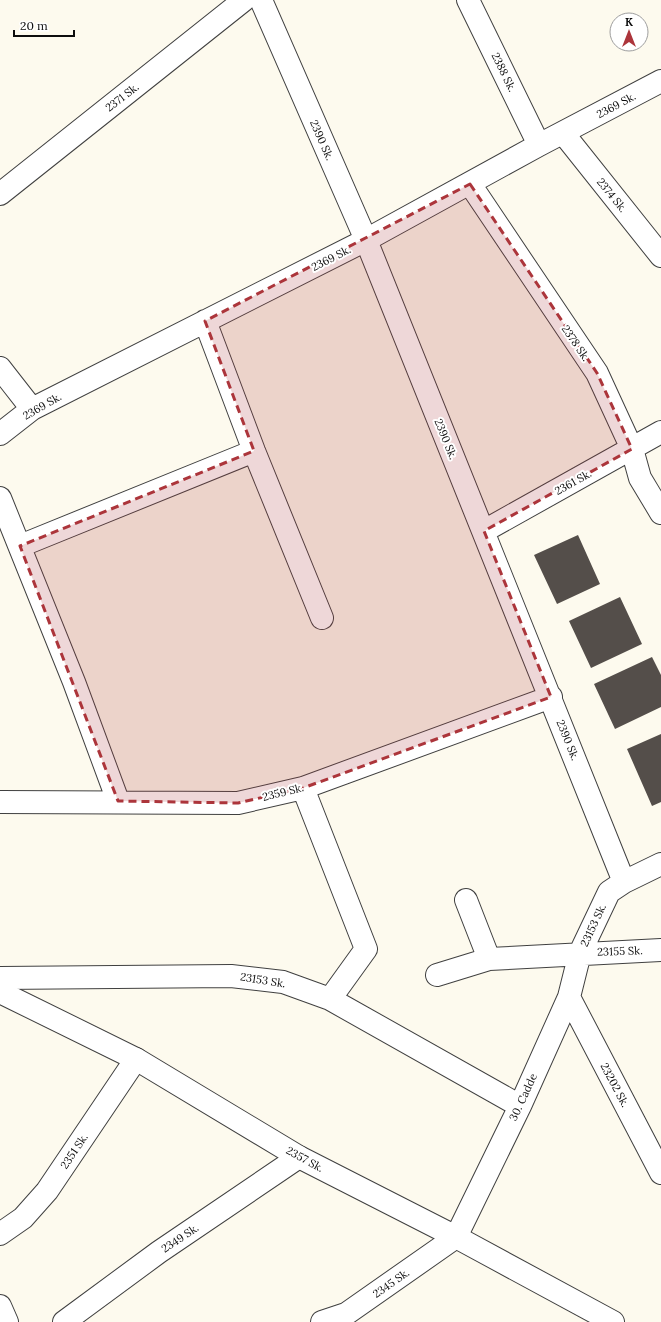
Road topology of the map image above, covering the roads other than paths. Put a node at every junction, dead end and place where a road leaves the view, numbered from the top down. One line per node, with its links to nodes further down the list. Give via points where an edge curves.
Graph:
1 (244, 0): 8 (street, 2371 Sk.)
2 (261, 0): 9 (street, 2390 Sk.)
3 (468, 0): 6 (street, 2388 Sk.)
4 (661, 81): 5 (street, 2369 Sk.)
5 (563, 133): 6 (street, 2369 Sk.); 10 (street, 2374 Sk.)
6 (539, 145): 7 (street, 2369 Sk.)
7 (470, 184): 9 (street, 2369 Sk.); 16 (street, 2378 Sk., via 597,373)
8 (0, 194)
9 (366, 240): 11 (street, 2369 Sk.); 20 (street, 2390 Sk.)
10 (661, 256)
11 (205, 322): 13 (street, 2369 Sk.); 17 (street)
12 (0, 368): 13 (street)
13 (32, 409): 15 (street, 2369 Sk.)
14 (661, 432): 16 (street, 2361 Sk.)
15 (0, 434)
16 (632, 449): 19 (street, 2378 Sk., via 640,478); 20 (street, 2361 Sk.)
17 (254, 451): 21 (street); 22 (street)
18 (0, 498): 21 (street)
19 (661, 513)
20 (484, 531): 23 (street, 2390 Sk.)
21 (20, 546): 25 (street)
22 (322, 618)
23 (551, 697): 24 (street, 2359 Sk.); 28 (street, 2390 Sk.)
24 (303, 788): 25 (street, 2359 Sk., via 238,802); 37 (street, via 366,949)
25 (118, 801): 26 (street, 2359 Sk.)
26 (0, 802)
27 (661, 864): 28 (street)
28 (624, 882): 31 (street, 23153 Sk., via 608,892)
29 (466, 900): 32 (street)
30 (661, 950): 31 (street, 23155 Sk.)
31 (580, 953): 32 (street, 23153 Sk.); 36 (street, 30. Cadde)
32 (489, 959): 33 (street, 23153 Sk.)
33 (437, 975)
34 (0, 978): 37 (street, 23153 Sk., via 231,976 283,982)
35 (0, 992): 38 (street, 2357 Sk.)
36 (569, 997): 39 (street, 30. Cadde); 41 (street, 23202 Sk.)
37 (330, 999): 39 (street, 23153 Sk.)
38 (136, 1059): 40 (street, 2357 Sk.); 42 (street, 2351 Sk., via 47,1191 23,1218)
39 (520, 1106): 43 (street, 30. Cadde)
40 (299, 1157): 43 (street, 2357 Sk.); 48 (street, 2349 Sk., via 159,1252)
41 (661, 1173)
42 (0, 1234)
43 (456, 1237): 45 (street, 2345 Sk.); 46 (street, 2357 Sk.)
44 (0, 1306): 47 (street)
45 (348, 1318): 49 (street, 2345 Sk.)
46 (599, 1319)
47 (7, 1322)
48 (64, 1322)
49 (322, 1322)

